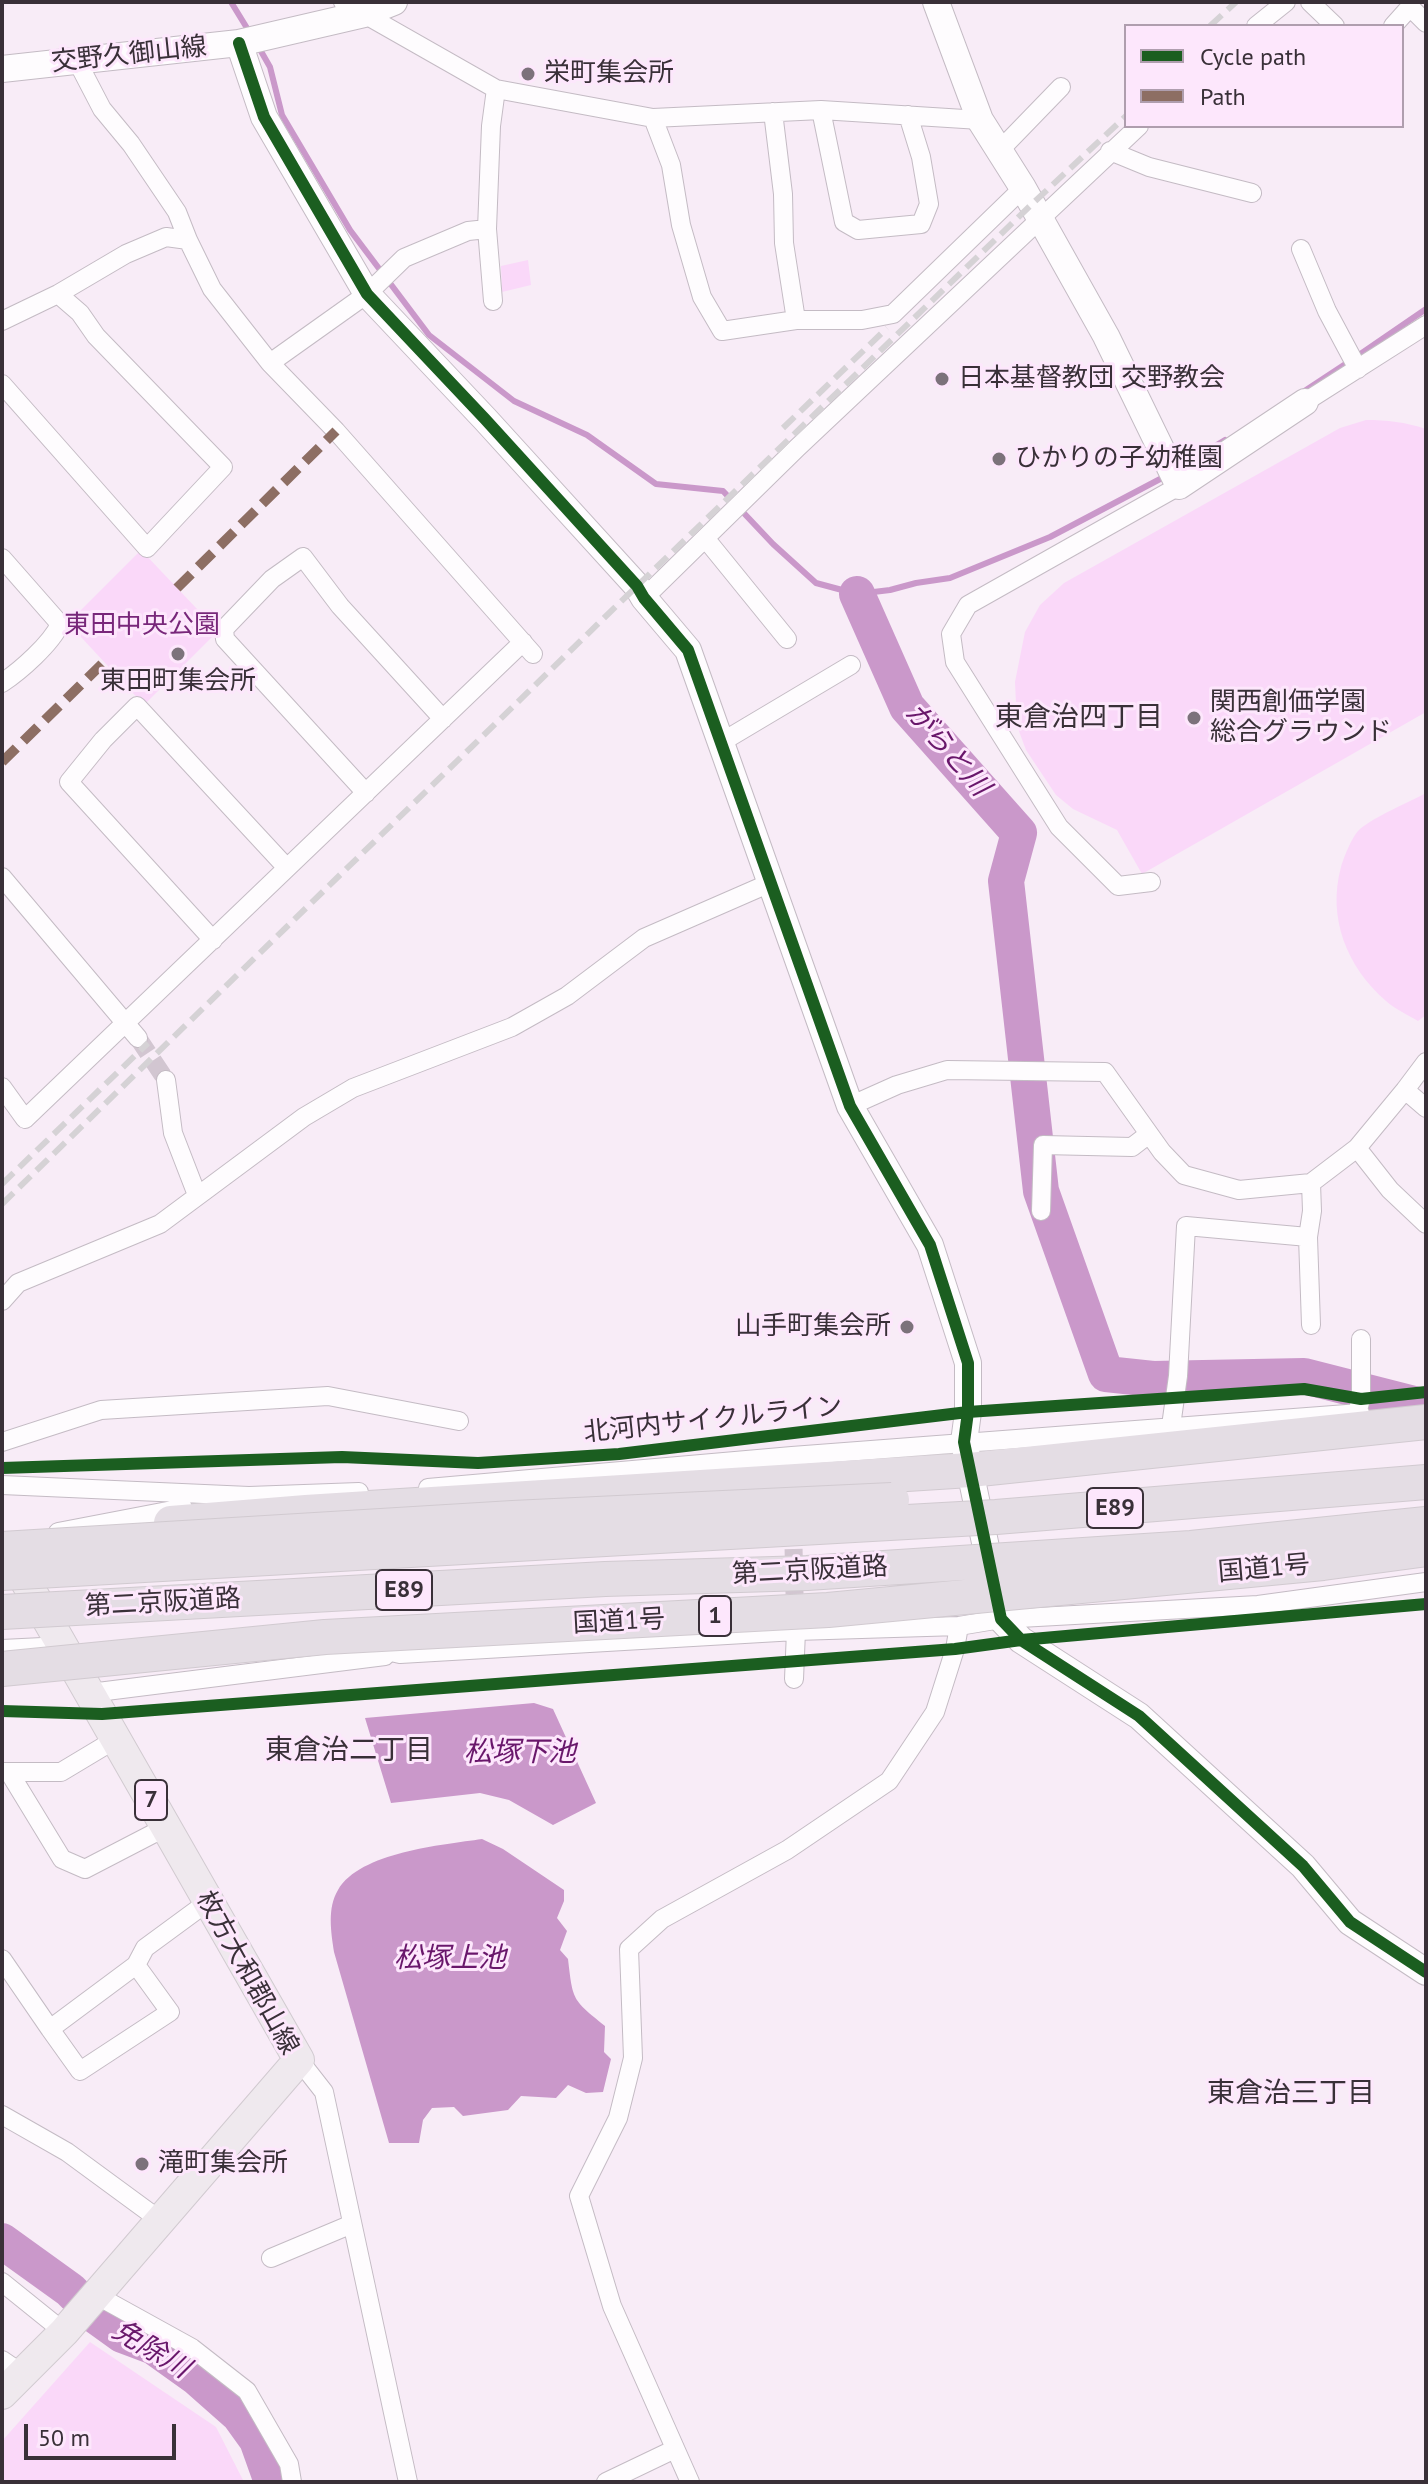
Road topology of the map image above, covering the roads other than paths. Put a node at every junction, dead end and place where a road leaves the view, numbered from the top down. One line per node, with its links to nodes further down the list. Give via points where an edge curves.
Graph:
1 (394, 2): 5 (street, 交野久御山線)
2 (936, 2): 19 (street)
3 (1286, 2): 7 (street)
4 (1310, 2): 8 (street)
5 (353, 8): 10 (street, 交野久御山線); 14 (street)
6 (1426, 23): 9 (street, via 1410,7)
7 (1258, 24)
8 (1333, 24)
9 (1395, 24)
10 (251, 40): 11 (street, 交野久御山線); 30 (street, via 264,117)
11 (77, 61): 12 (street, 交野久御山線); 27 (street, via 102,109 177,212)
12 (2, 69)
13 (1061, 87): 21 (street)
14 (496, 89): 18 (street); 26 (street)
15 (821, 110): 16 (street); 17 (street); 17 (street, via 844,222 858,230 921,224 929,204)
16 (773, 112): 18 (street); 32 (street)
17 (908, 115): 19 (street)
18 (653, 118): 32 (street, via 671,165 702,297 722,331)
19 (980, 120): 21 (street)
20 (1137, 128): 22 (street)
21 (999, 151): 23 (street)
22 (1110, 151): 24 (street, via 1149,167); 25 (street)
23 (1023, 188): 25 (street); 32 (street, via 893,314 862,320)
24 (1252, 193)
25 (1040, 220): 39 (street, via 1106,336); 40 (street)
26 (487, 229): 30 (street, via 468,231 404,258); 31 (street)
27 (188, 240): 29 (street, via 166,237); 35 (street, via 212,289)
28 (1301, 249): 36 (street)
29 (58, 294): 33 (street); 37 (street, via 223,467 147,548)
30 (367, 294): 35 (street); 42 (street)
31 (493, 301)
32 (796, 320)
33 (2, 321)
34 (1426, 325): 36 (street)
35 (270, 363): 46 (street, via 528,648)
36 (1358, 369): 38 (street)
37 (2, 384)
38 (1305, 402): 39 (street)
39 (1179, 486): 51 (street, via 968,605 951,634 955,662 1059,827 1118,886)
40 (705, 538): 42 (street); 43 (street)
41 (2, 558): 45 (street, via 60,624)
42 (644, 598): 47 (street, via 688,650)
43 (787, 639)
44 (851, 665): 47 (street)
45 (2, 683)
46 (443, 719): 48 (street); 48 (street, via 340,606 303,557 272,579 224,629 225,639)
47 (720, 743): 52 (street)
48 (366, 793): 49 (street)
49 (287, 868): 53 (street); 53 (street, via 137,706 69,782)
50 (2, 877): 54 (street)
51 (1151, 882)
52 (770, 883): 60 (street); 65 (street, via 644,938 567,996 512,1027 353,1088)
53 (213, 940): 54 (street)
54 (125, 1023): 55 (street); 58 (street, via 25,1119)
55 (138, 1038)
56 (1426, 1062): 59 (street)
57 (166, 1080): 65 (street, via 173,1133)
58 (2, 1087)
59 (1405, 1090): 61 (street); 63 (street)
60 (850, 1106): 62 (street, via 947,1070 1105,1072); 78 (street, via 930,1245 968,1363)
61 (1426, 1108)
62 (1149, 1134): 64 (street, via 1184,1175 1239,1190); 66 (street, via 1132,1147 1043,1145)
63 (1357, 1148): 64 (street); 67 (street)
64 (1311, 1183): 68 (street)
65 (197, 1195): 69 (street, via 160,1224 18,1283)
66 (1041, 1211)
67 (1426, 1224)
68 (1308, 1237): 70 (street); 76 (street, via 1186,1226)
69 (2, 1301)
70 (1311, 1325)
71 (1361, 1339): 74 (street)
72 (1426, 1405): 74 (street)
73 (459, 1421): 77 (street, via 328,1396 101,1410)
74 (1364, 1421): 75 (highway); 76 (street); 78 (highway)
75 (1426, 1422)
76 (1171, 1426): 78 (street)
77 (2, 1442)
78 (967, 1456): 81 (street); 84 (highway); 92 (street)
79 (1426, 1482): 82 (highway, 第二京阪道路 / E89, bridge)
80 (2, 1485): 81 (street)
81 (249, 1496): 84 (street)
82 (1189, 1502): 86 (highway, bridge, via 1008,1494); 89 (highway, 第二京阪道路 / E89, bridge)
83 (1426, 1524): 88 (highway, 第二京阪道路 / E89, bridge)
84 (56, 1532): 85 (highway)
85 (2, 1538): 96 (main road, 枚方大和郡山線 / 7)
86 (2, 1549)
87 (1426, 1549): 95 (highway, 国道1号 / 1, bridge, via 828,1610)
88 (1003, 1560): 91 (highway, 第二京阪道路 / E89, bridge); 97 (highway, bridge, via 814,1595 614,1598)
89 (2, 1573)
90 (1426, 1582): 92 (street, via 1258,1605)
91 (2, 1612)
92 (1001, 1619): 93 (street); 108 (street, via 1033,1648 1139,1716 1303,1866 1350,1922)
93 (959, 1626): 94 (street); 118 (street, via 935,1712 889,1781 787,1850 662,1919 629,1949 633,2058 618,2118 579,2196 612,2306)
94 (796, 1631): 98 (street); 100 (street)
95 (325, 1637): 98 (street); 99 (highway, 国道1号 / 1, bridge)
96 (63, 1646): 97 (street); 101 (main road, 枚方大和郡山線 / 7)
97 (2, 1651)
98 (400, 1654): 101 (street)
99 (2, 1669)
100 (794, 1679)
101 (90, 1693): 102 (main road, 枚方大和郡山線 / 7)
102 (116, 1739): 103 (street, via 61,1772); 104 (main road, 枚方大和郡山線 / 7)
103 (5, 1772): 104 (street, via 62,1859 85,1869)
104 (166, 1827): 105 (main road, 枚方大和郡山線 / 7)
105 (209, 1901): 107 (street, via 145,1948); 110 (main road, 枚方大和郡山線 / 7)
106 (2, 1959): 109 (street)
107 (136, 1965): 109 (street); 109 (street, via 170,2012 80,2071)
108 (1426, 1972)
109 (50, 2029)
110 (299, 2060): 112 (main road, 枚方大和郡山線); 113 (street, via 324,2092)
111 (2, 2115): 112 (street, via 67,2152)
112 (161, 2221): 116 (main road, 枚方大和郡山線)
113 (352, 2224): 114 (street); 120 (street)
114 (271, 2258)
115 (2, 2282): 116 (street)
116 (83, 2311): 117 (main road, 枚方大和郡山線); 119 (street, via 192,2348 247,2391 289,2464)
117 (8, 2376)
118 (675, 2449): 121 (street); 122 (street)
119 (292, 2482)
120 (408, 2482)
121 (606, 2482)
122 (690, 2482)

